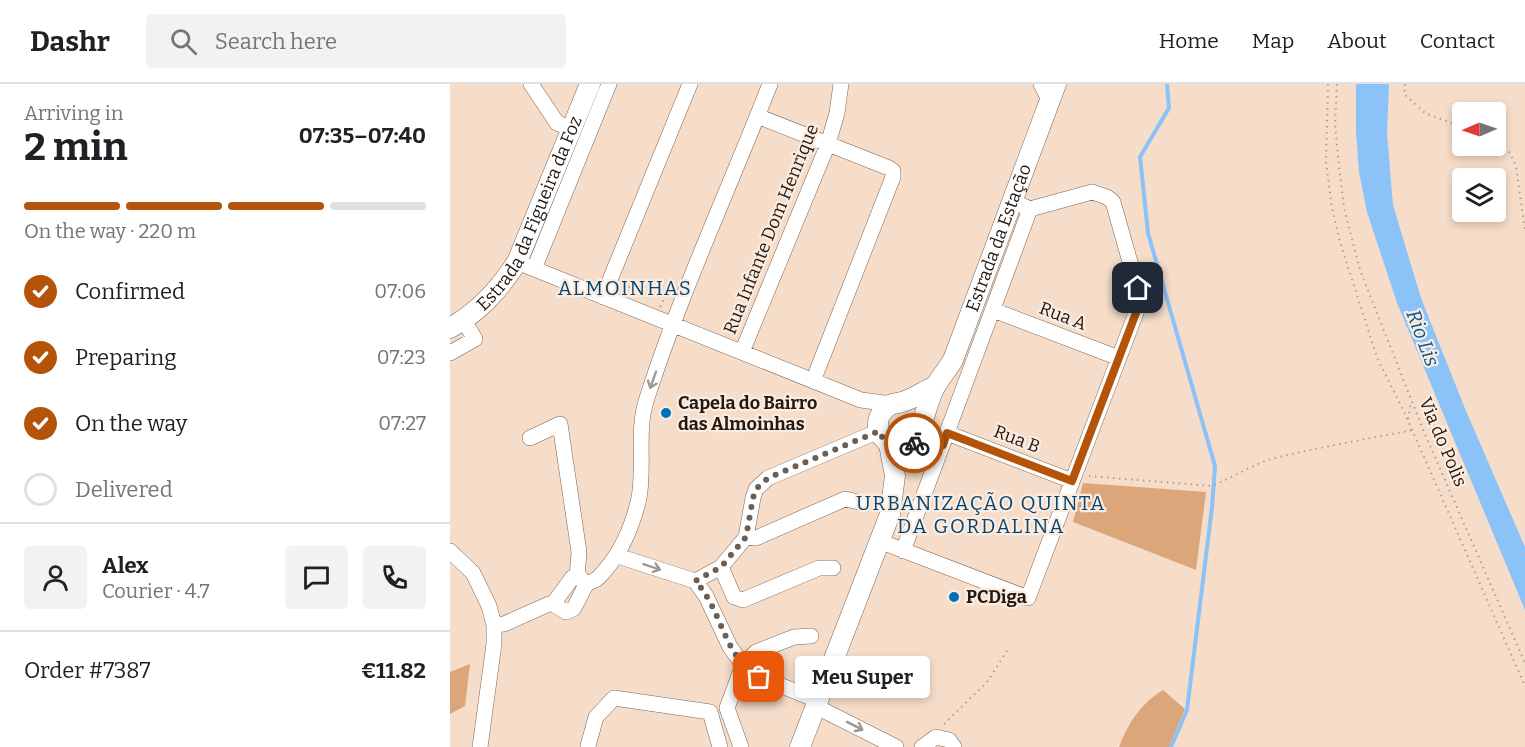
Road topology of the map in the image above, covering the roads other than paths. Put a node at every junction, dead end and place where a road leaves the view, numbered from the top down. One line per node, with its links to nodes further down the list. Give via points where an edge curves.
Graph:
1 (531, 84): 10 (street, via 557,123)
2 (590, 84): 10 (main road, Estrada da Figueira da Foz)
3 (609, 84): 13 (street)
4 (690, 84): 14 (street)
5 (770, 84): 9 (street)
6 (842, 84): 11 (street, Rua Infante Dom Henrique)
7 (1041, 84): 8 (street)
8 (1053, 93): 12 (main road, Estrada da Estação)
9 (757, 116): 11 (street); 17 (street)
10 (572, 129): 13 (main road, Estrada da Figueira da Foz)
11 (828, 144): 18 (street, Rua Infante Dom Henrique); 21 (street, via 889,168 893,177)
12 (1022, 205): 15 (street); 20 (street, via 1092,192 1113,202 1140,297); 22 (main road, Estrada da Estação, via 953,360)
13 (526, 266): 14 (street); 16 (main road, Estrada da Figueira da Foz)
14 (603, 297): 17 (street)
15 (993, 310): 20 (street, Rua A); 28 (street)
16 (457, 324): 19 (street, via 475,339)
17 (673, 325): 18 (street); 36 (street, one-way to 36, via 646,401 638,499)
18 (742, 352): 21 (street)
19 (450, 353)
20 (1119, 358): 30 (street)
21 (813, 381): 23 (street)
22 (935, 386): 24 (main road); 26 (main road, Estrada da Estação)
23 (861, 400): 24 (street); 25 (street)
24 (897, 403): 25 (main road, via 883,411); 26 (main road, via 915,408)
25 (882, 432): 26 (main road, via 895,447); 29 (main road, Estrada da Estação); 32 (street, via 768,478 756,489)
26 (917, 434): 28 (street, Rua B); 29 (main road, Estrada da Estação)
27 (530, 438): 40 (street, via 560,424)
28 (945, 439): 30 (street, Rua B); 35 (street)
29 (895, 476): 33 (main road, Estrada da Estação, via 890,514)
30 (1073, 478): 35 (street, via 1028,598)
31 (859, 502): 32 (street, via 845,499 756,538)
32 (746, 533): 37 (street)
33 (879, 541): 35 (street); 44 (main road, Estrada da Estação)
34 (450, 551): 41 (street, via 473,573)
35 (903, 551)
36 (618, 556): 39 (street, one-way to 39); 40 (street, via 596,581)
37 (721, 567): 38 (street, via 734,597 743,600 819,568); 39 (street)
38 (833, 568)
39 (691, 580): 43 (street, via 706,596 730,648)
40 (582, 581): 41 (street, via 568,581 556,604)
41 (494, 625): 46 (street)
42 (811, 636): 43 (street, via 794,637 756,651)
43 (743, 665): 44 (street, via 759,677); 48 (street, via 727,708)
44 (816, 703): 49 (main road, Estrada da Estação); 50 (street, one-way to 50)
45 (588, 746): 47 (street, via 596,717 614,698 710,712)
46 (480, 747)
47 (720, 747)
48 (741, 747)
49 (800, 747)
50 (896, 747)
51 (922, 747): 52 (street, via 936,737 949,740)
52 (954, 747)

